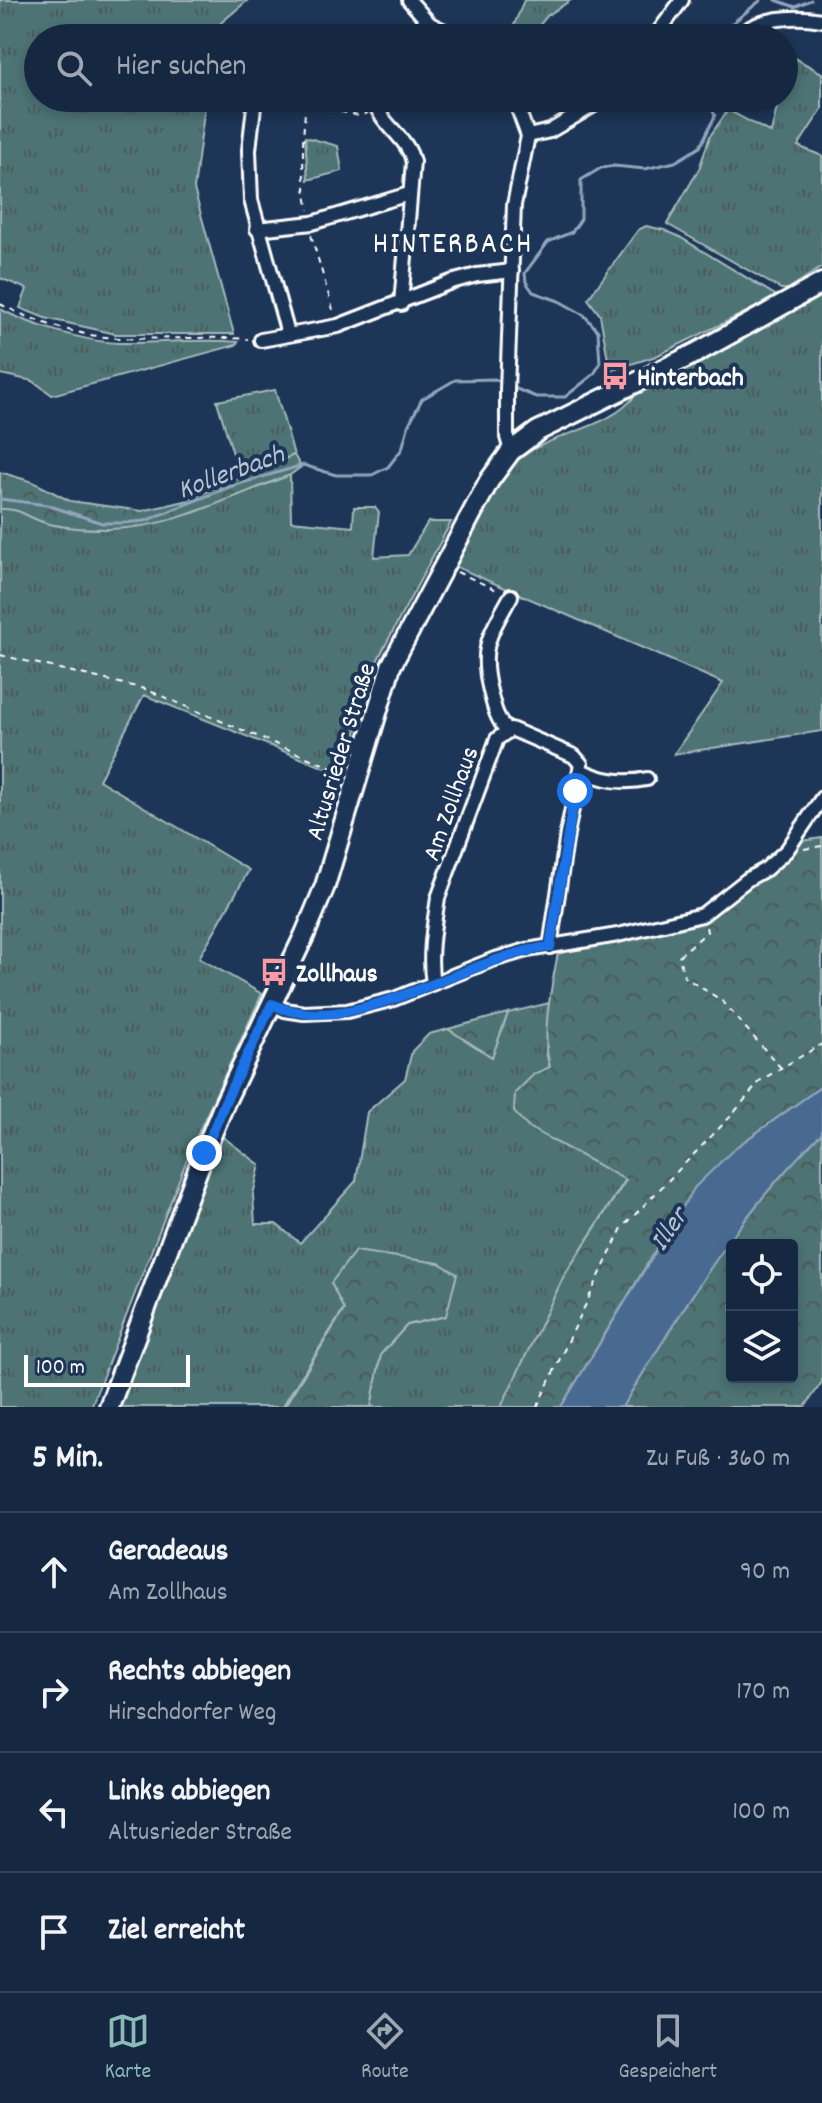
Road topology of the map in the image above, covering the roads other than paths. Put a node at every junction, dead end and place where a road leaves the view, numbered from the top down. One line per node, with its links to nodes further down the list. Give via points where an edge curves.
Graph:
1 (409, 0): 4 (street)
2 (682, 0): 5 (street)
3 (822, 20): 6 (street, via 795,17)
4 (430, 24)
5 (664, 24)
6 (761, 24)
7 (254, 112): 13 (street, via 248,177)
8 (381, 112): 12 (street, via 411,153)
9 (519, 112): 11 (street)
10 (582, 112): 11 (street, via 550,131)
11 (528, 136): 14 (street, via 514,205)
12 (409, 194): 13 (street, via 310,224); 16 (street)
13 (257, 229): 17 (street)
14 (512, 271): 16 (street, via 451,282); 19 (street, via 507,390)
15 (822, 283): 19 (main road, Altusrieder Straße, via 538,431)
16 (401, 304): 17 (street, via 338,326)
17 (288, 334): 18 (street)
18 (261, 340)
19 (511, 451): 27 (main road, Altusrieder Straße, via 472,508 391,666 325,886)
20 (511, 596): 21 (street, via 484,655 494,711)
21 (507, 731): 22 (street, Am Zollhaus, via 574,756); 26 (street, Am Zollhaus, via 497,739 484,770 438,898)
22 (581, 770): 23 (street, Am Zollhaus, via 619,782); 25 (street)
23 (647, 779)
24 (822, 798): 25 (street, via 787,850 702,915)
25 (550, 947): 26 (street, via 509,954)
26 (433, 983): 27 (street, via 347,1011 304,1013)
27 (272, 1004): 28 (main road, Altusrieder Straße, via 209,1140)
28 (109, 1407)

